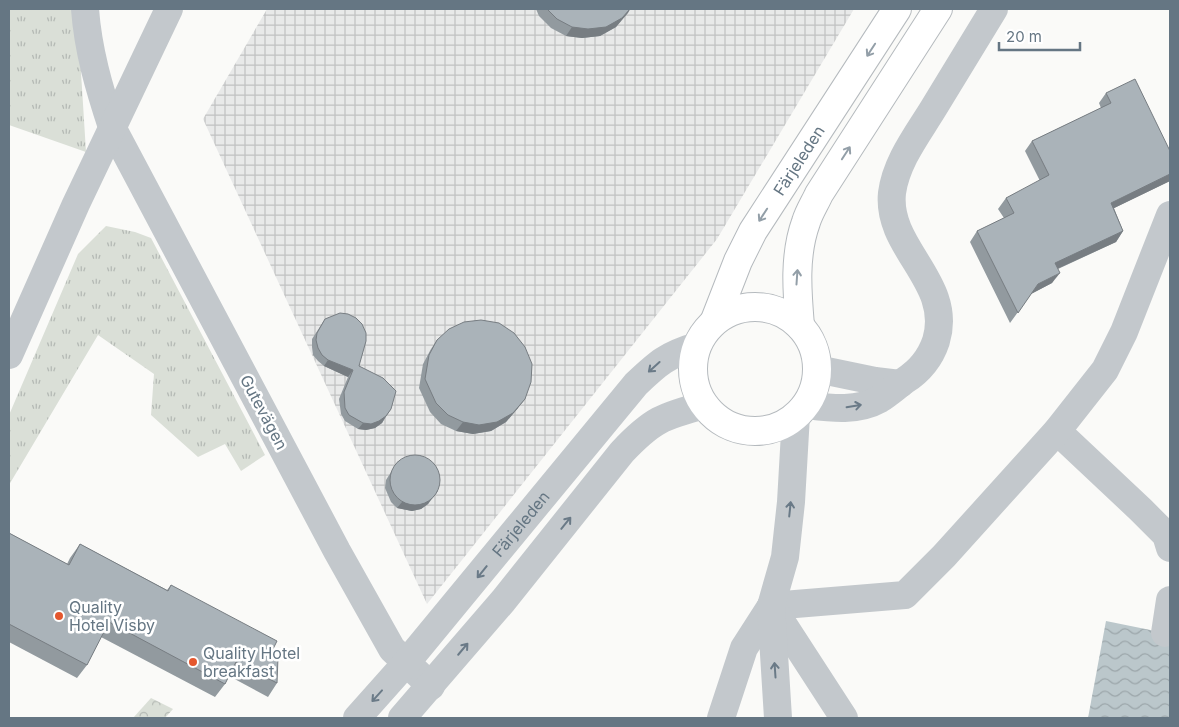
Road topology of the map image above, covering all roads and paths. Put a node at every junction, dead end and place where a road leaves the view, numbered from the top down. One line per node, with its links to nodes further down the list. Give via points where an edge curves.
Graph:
1 (85, 9): 6 (street, Gutevägen, via 96,80)
2 (169, 9): 6 (street)
3 (897, 9): 8 (main road, Färjeleden, one-way to 8, via 753,231)
4 (938, 9): 9 (main road, one-way to 4, via 796,285 806,221 819,194)
5 (994, 9): 13 (street, via 899,164 892,194 894,219 902,239 932,289 940,315 933,349 926,362)
6 (112, 127): 11 (street); 21 (street, Gutevägen, via 337,551 392,649)
7 (1170, 215): 16 (street, via 1124,332 1104,370)
8 (715, 320): 9 (main road, via 736,309 759,306 781,312); 10 (main road)
9 (800, 326): 12 (main road, via 813,346)
10 (697, 346): 14 (main road, via 693,376); 21 (street, Färjeleden, one-way to 21, via 659,362 636,384)
11 (9, 355)
12 (817, 369): 13 (street); 15 (main road, via 814,388)
13 (900, 384): 15 (street, one-way to 13, via 855,407 878,400)
14 (704, 405): 15 (main road, via 728,425 752,431 775,428); 22 (street, one-way to 14, via 638,434 662,418)
15 (801, 410): 19 (street, one-way to 15, via 784,556)
16 (1057, 431): 17 (street, via 1142,510 1166,535); 19 (street, via 905,595)
17 (1170, 548)
18 (1170, 600): 20 (street)
19 (771, 606): 25 (street, via 744,648); 26 (street, one-way to 19); 27 (street)
20 (1165, 633)
21 (406, 663): 22 (street, Gutevägen); 23 (street, Färjeleden, one-way to 23)
22 (431, 686): 24 (street)
23 (357, 718)
24 (402, 718)
25 (721, 718)
26 (778, 718)
27 (844, 718)

